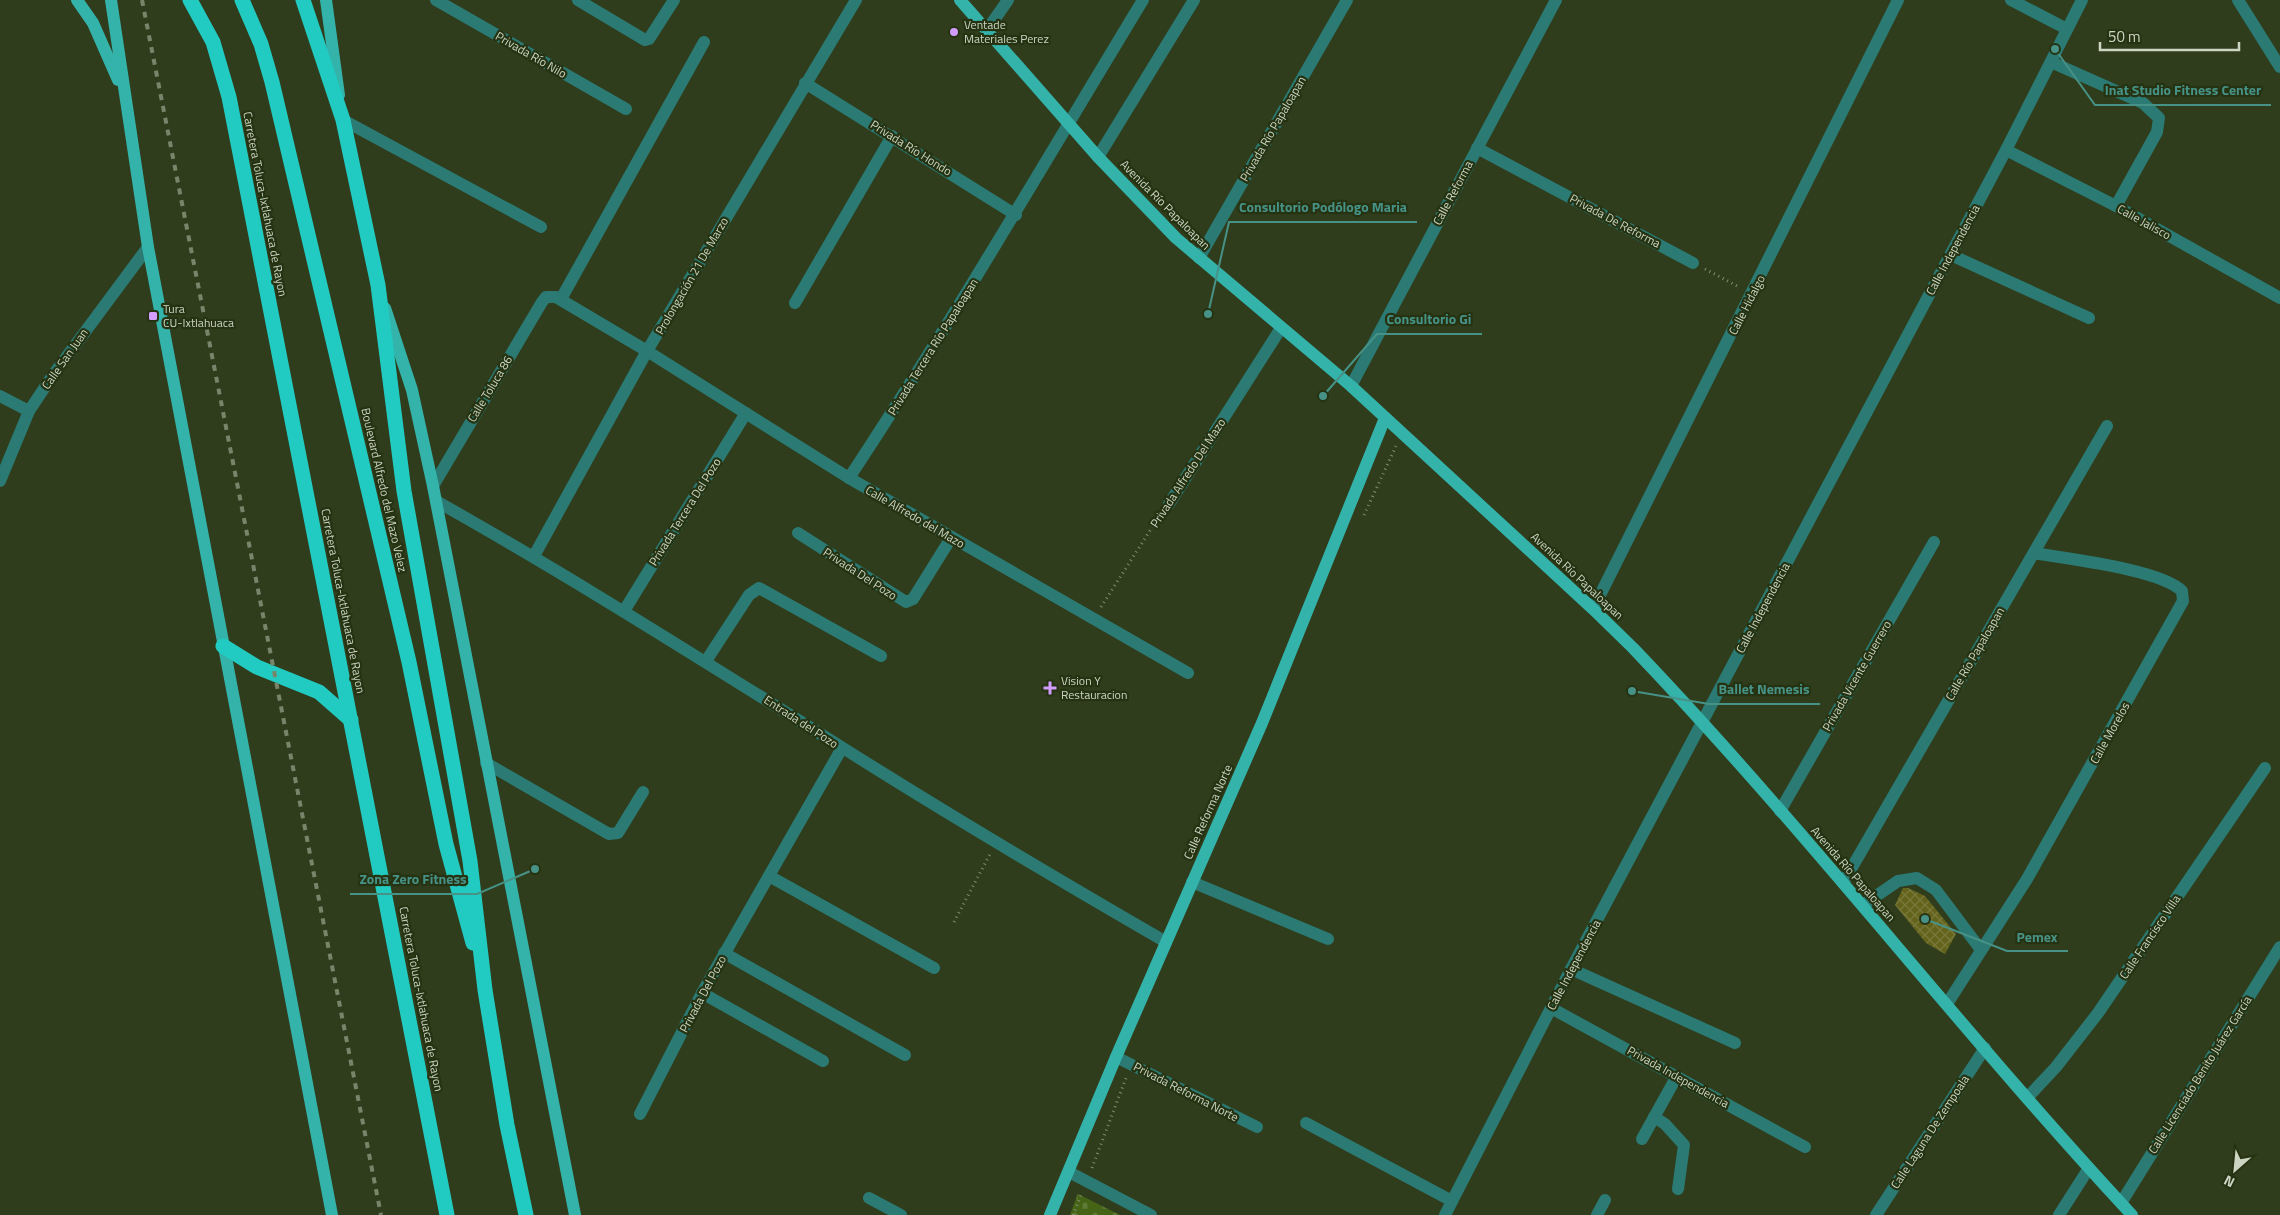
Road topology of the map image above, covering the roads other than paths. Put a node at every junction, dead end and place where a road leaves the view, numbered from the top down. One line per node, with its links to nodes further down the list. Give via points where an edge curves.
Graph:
1 (77, 0): 27 (main road, via 93,23)
2 (111, 0): 27 (main road)
3 (190, 0): 71 (highway, Carretera Toluca-Ixtlahuaca de Rayon, via 213,42 229,97)
4 (242, 0): 89 (highway, Boulevard Alfredo del Mazo Velez, via 261,44 272,82 410,662 446,844)
5 (303, 0): 29 (highway)
6 (326, 0): 29 (main road)
7 (436, 0): 28 (street, Privada Río Nilo)
8 (578, 0): 9 (street, via 645,40 649,39)
9 (674, 0)
10 (856, 0): 26 (street, Prolongación 21 De Marzo)
11 (960, 0): 22 (main road, Avenida Río Papaloapan)
12 (1008, 0): 22 (street)
13 (1143, 0): 30 (street, Privada Tercera Río Papaloapan)
14 (1194, 0): 34 (street)
15 (1347, 0): 40 (street, Privada Río Papaloapan)
16 (1556, 0): 32 (street, Calle Reforma)
17 (1898, 0): 65 (street, Calle Hidalgo)
18 (2011, 0): 21 (street)
19 (2082, 0): 21 (street, Calle Independencia)
20 (2238, 0): 25 (street)
21 (2068, 29): 24 (street, Calle Independencia)
22 (987, 30): 30 (main road, Avenida Río Papaloapan)
23 (704, 42): 43 (street, Calle Toluca 86)
24 (2051, 62): 33 (street, Calle Independencia); 35 (street, via 2143,103 2158,118 2157,132)
25 (2280, 67)
26 (805, 82): 31 (street, Privada Río Hondo); 48 (street, Prolongación 21 De Marzo)
27 (126, 98): 38 (main road)
28 (626, 109)
29 (343, 120): 37 (street); 42 (highway)
30 (1068, 124): 34 (main road, Avenida Río Papaloapan); 36 (street, Privada Tercera Río Papaloapan)
31 (892, 136): 36 (street, Privada Río Hondo); 45 (street)
32 (1477, 148): 41 (street, Privada De Reforma); 49 (street, Calle Reforma)
33 (2006, 150): 35 (street, Calle Jalisco); 39 (street, Calle Independencia)
34 (1098, 157): 40 (main road, Avenida Río Papaloapan, via 1149,213)
35 (2116, 206): 44 (street, Calle Jalisco)
36 (1016, 214): 55 (street, Privada Tercera Río Papaloapan)
37 (541, 228)
38 (148, 248): 51 (street, Calle San Juan); 67 (main road)
39 (1951, 255): 46 (street); 72 (street, Calle Independencia)
40 (1199, 258): 47 (main road, Avenida Río Papaloapan)
41 (1693, 263)
42 (378, 285): 57 (main road, via 412,390); 89 (highway, via 404,491 470,861)
43 (555, 298): 48 (street, Calle Alfredo del Mazo); 57 (street, Calle Toluca 86, via 542,302)
44 (2280, 298)
45 (795, 303)
46 (2089, 318)
47 (1282, 328): 49 (main road, Avenida Río Papaloapan); 59 (street, Privada Alfredo Del Mazo)
48 (647, 351): 52 (street, Calle Alfredo del Mazo); 64 (street, Prolongación 21 De Marzo)
49 (1351, 386): 53 (main road, Avenida Río Papaloapan)
50 (0, 396): 51 (street)
51 (29, 411): 56 (street, Calle San Juan)
52 (746, 413): 55 (street, Calle Alfredo del Mazo); 66 (street, Privada Tercera Del Pozo)
53 (1385, 418): 65 (main road, Avenida Río Papaloapan); 79 (main road, Calle Reforma Norte, via 1262,723)
54 (2107, 426): 63 (street, Calle Río Papaloapan)
55 (849, 478): 61 (street, Calle Alfredo del Mazo)
56 (0, 481)
57 (433, 486): 58 (main road)
58 (436, 501): 64 (street, Entrada del Pozo); 74 (main road)
59 (1169, 504)
60 (798, 533): 61 (street, Privada Del Pozo, via 906,602 913,599)
61 (950, 538): 70 (street, Calle Alfredo del Mazo)
62 (1934, 542): 77 (street, Privada Vicente Guerrero)
63 (2034, 553): 80 (street, Calle Río Papaloapan); 85 (street, Calle Morelos, via 2166,580 2182,591 2184,601 2040,857)
64 (534, 556): 66 (street, Entrada del Pozo)
65 (1594, 608): 72 (main road, Avenida Río Papaloapan)
66 (624, 611): 69 (street, Entrada del Pozo)
67 (223, 646): 71 (highway, via 257,667 319,692); 113 (main road)
68 (880, 656): 69 (street, via 760,588 749,595)
69 (706, 661): 73 (street, Entrada del Pozo)
70 (1188, 673)
71 (351, 720): 114 (highway, Carretera Toluca-Ixtlahuaca de Rayon)
72 (1702, 723): 77 (main road, Avenida Río Papaloapan); 88 (street, Calle Independencia)
73 (842, 748): 78 (street, Privada Del Pozo); 83 (street, Entrada del Pozo)
74 (486, 763): 76 (street, via 609,834 618,833); 116 (main road)
75 (2265, 768): 99 (street, Calle Francisco Villa, via 2098,1014)
76 (643, 792)
77 (1780, 811): 80 (main road, Avenida Río Papaloapan)
78 (768, 876): 86 (street, Privada Del Pozo); 87 (street)
79 (1192, 882): 82 (street); 83 (main road, Calle Reforma Norte)
80 (1843, 883): 81 (main road, Avenida Río Papaloapan)
81 (1863, 905): 85 (street, via 1898,881 1917,878 1936,890); 91 (main road, Avenida Río Papaloapan)
82 (1328, 939)
83 (1166, 942): 96 (main road, Calle Reforma Norte)
84 (2280, 947): 112 (street, Calle Licenciado Benito Juárez García)
85 (1981, 950): 91 (street, Calle Morelos)
86 (724, 953): 90 (street, Privada Del Pozo); 95 (street)
87 (934, 968)
88 (1572, 969): 92 (street, Calle Independencia); 93 (street)
89 (485, 990): 115 (highway)
90 (702, 993): 97 (street); 100 (street, Privada Del Pozo)
91 (1947, 1004): 94 (main road, Avenida Río Papaloapan)
92 (1551, 1008): 98 (street, Privada Independencia); 111 (street, Calle Independencia)
93 (1735, 1043)
94 (1985, 1048): 99 (main road, Avenida Río Papaloapan); 122 (street, Calle Laguna De Zempoala)
95 (905, 1055)
96 (1116, 1057): 103 (street, Privada Reforma Norte); 107 (main road, Calle Reforma Norte)
97 (823, 1061)
98 (1676, 1076): 101 (street); 105 (street, Privada Independencia)
99 (2027, 1098): 106 (main road, Avenida Río Papaloapan)
100 (640, 1114)
101 (1654, 1117): 104 (street); 108 (street, via 1684,1145)
102 (1306, 1123): 111 (street)
103 (1257, 1127)
104 (1642, 1139)
105 (1805, 1147)
106 (2089, 1168): 112 (main road, Avenida Río Papaloapan); 123 (street)
107 (1069, 1172): 118 (main road, Calle Reforma Norte); 119 (street)
108 (1678, 1189)
109 (870, 1198): 117 (street)
110 (1604, 1200): 121 (street)
111 (1452, 1201): 120 (street, Calle Independencia)
112 (2121, 1203): 124 (main road, Avenida Río Papaloapan)
113 (332, 1215)
114 (447, 1215)
115 (526, 1215)
116 (576, 1215)
117 (901, 1215)
118 (1050, 1215)
119 (1151, 1215)
120 (1445, 1215)
121 (1597, 1215)
122 (1876, 1215)
123 (2060, 1215)
124 (2132, 1215)

